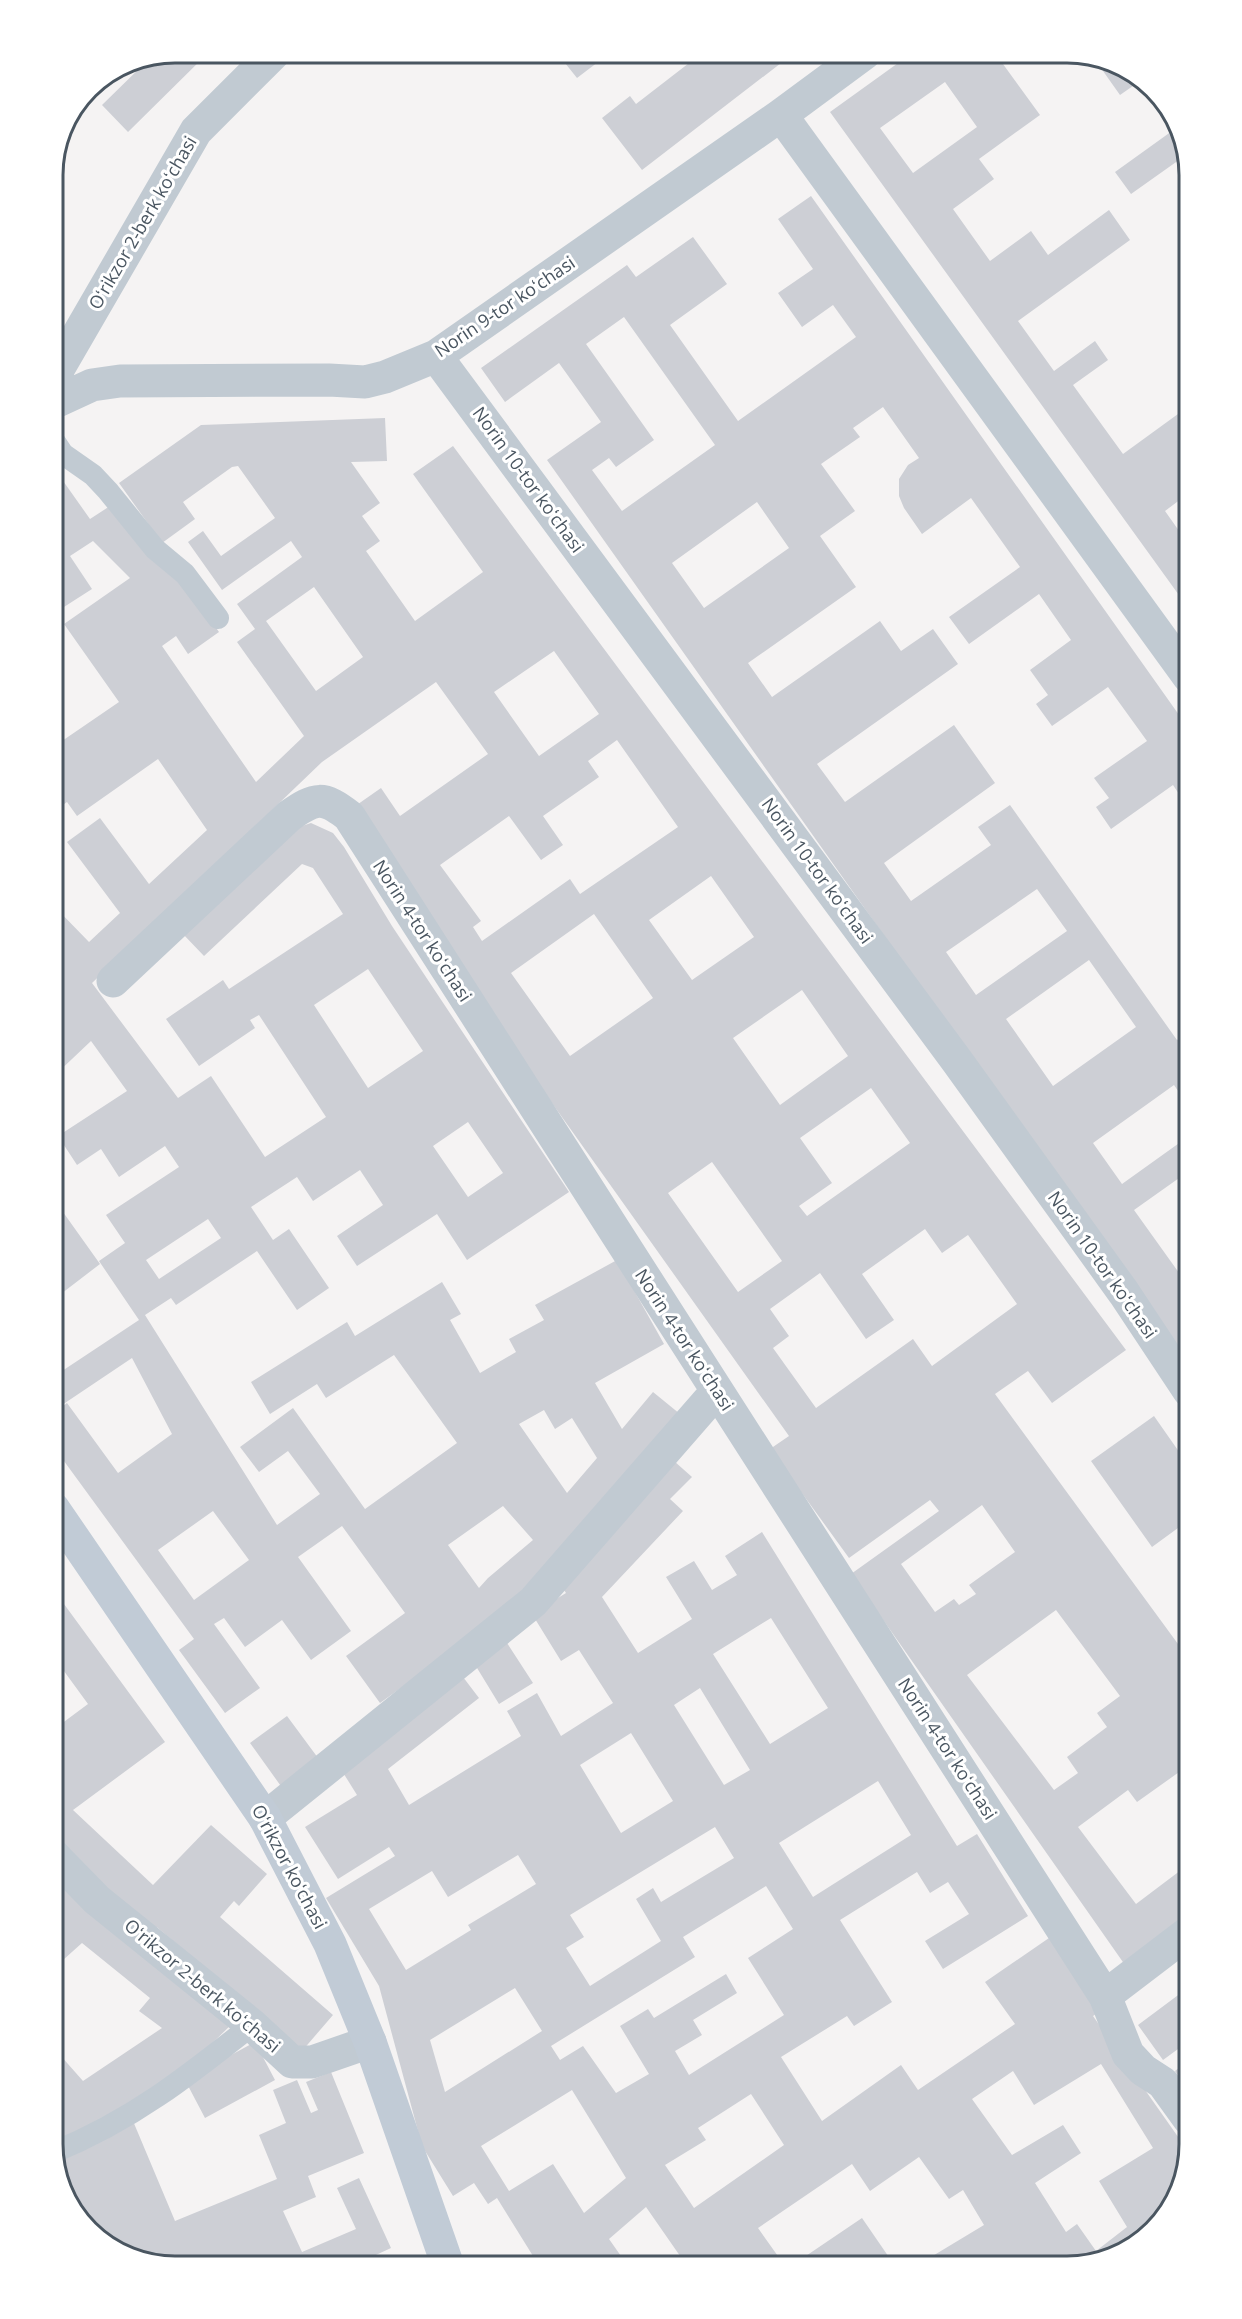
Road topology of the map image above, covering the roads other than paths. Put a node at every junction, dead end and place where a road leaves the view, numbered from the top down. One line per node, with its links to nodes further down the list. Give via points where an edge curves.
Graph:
1 (262, 63): 5 (street, Oʻrikzor 2-berk koʻchasi, via 196,131)
2 (851, 63): 3 (street, Norin 9-tor koʻchasi)
3 (781, 115): 4 (street, Norin 9-tor koʻchasi); 9 (street)
4 (436, 356): 6 (street, Norin 9-tor koʻchasi, via 365,382 120,381 92,385); 11 (street, Norin 10-tor koʻchasi, via 964,1071)
5 (63, 361)
6 (63, 398)
7 (63, 454): 8 (lane, via 93,475 154,549 185,573)
8 (219, 618)
9 (1179, 662)
10 (113, 981): 12 (street, Norin 4-tor koʻchasi, via 290,816 309,802 331,802 349,816)
11 (1179, 1376)
12 (717, 1391): 14 (street, via 533,1602); 17 (street, Norin 4-tor koʻchasi)
13 (63, 1523): 14 (main road, Oʻrikzor koʻchasi)
14 (265, 1818): 19 (main road, Oʻrikzor koʻchasi, via 330,1944)
15 (63, 1866): 18 (street, Oʻrikzor 2-berk koʻchasi, via 97,1900)
16 (1179, 1940): 17 (street)
17 (1105, 1996): 20 (street, Norin 4-tor koʻchasi, via 1128,2054 1163,2083)
18 (252, 2025): 19 (street, Oʻrikzor 2-berk koʻchasi, via 292,2062 312,2062); 21 (lane, via 157,2098 121,2121)
19 (370, 2042): 22 (main road, Oʻrikzor koʻchasi)
20 (1179, 2104)
21 (63, 2148)
22 (445, 2256)

